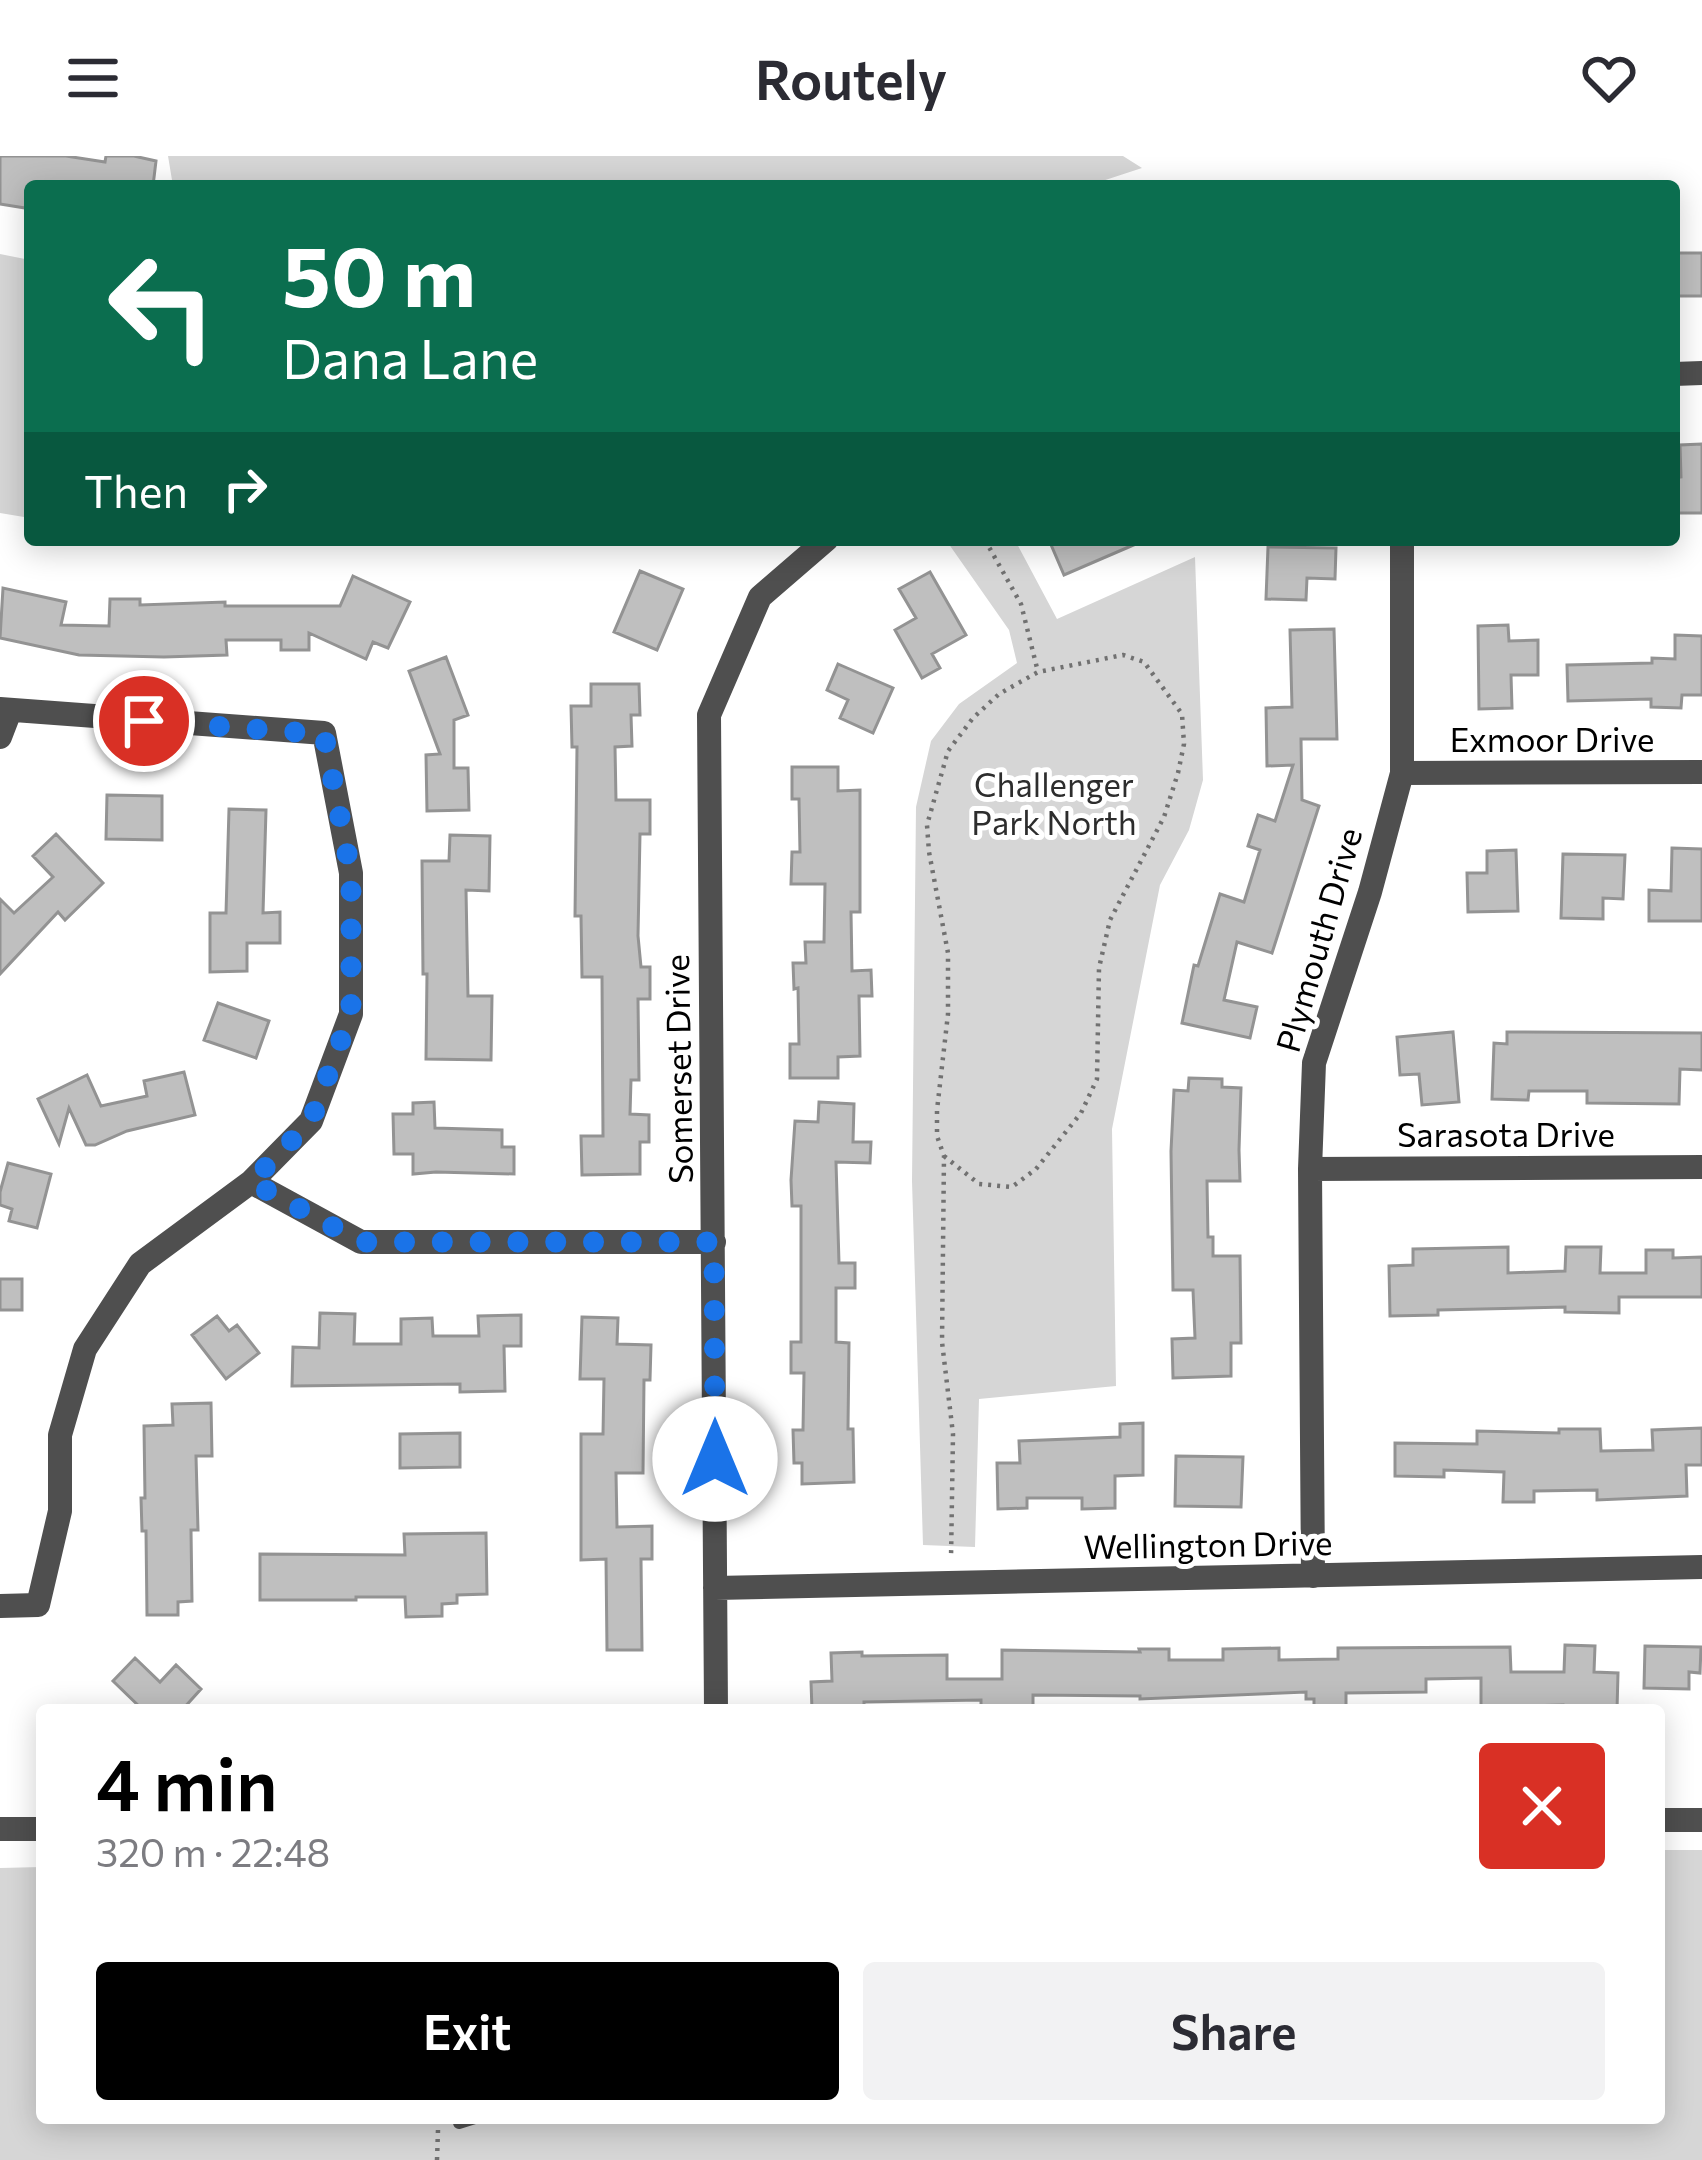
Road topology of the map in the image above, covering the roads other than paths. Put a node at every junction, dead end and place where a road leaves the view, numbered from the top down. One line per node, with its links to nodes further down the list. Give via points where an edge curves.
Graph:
1 (819, 546): 10 (street, Somerset Drive, via 760,597 709,715)
2 (1402, 546): 6 (street, Plymouth Drive)
3 (5, 710): 4 (street); 9 (street, via 324,734 351,874 351,1013 311,1121)
4 (0, 736)
5 (1702, 772): 6 (street, Exmoor Drive)
6 (1402, 773): 8 (street, Plymouth Drive, via 1314,1063)
7 (1702, 1167): 8 (street, Sarasota Drive)
8 (1310, 1169): 12 (street, Plymouth Drive)
9 (251, 1182): 10 (street, via 361,1242); 14 (street, via 140,1264 85,1349 60,1435 60,1511 38,1605)
10 (714, 1242): 13 (street, Somerset Drive)
11 (1702, 1567): 12 (street, Wellington Drive)
12 (1313, 1576): 13 (street, Wellington Drive)
13 (716, 1588): 15 (street, Somerset Drive)
14 (0, 1606)
15 (716, 1704)
16 (1665, 1820): 17 (street)
17 (1702, 1820)
18 (0, 1829): 19 (street)
19 (36, 1829)

